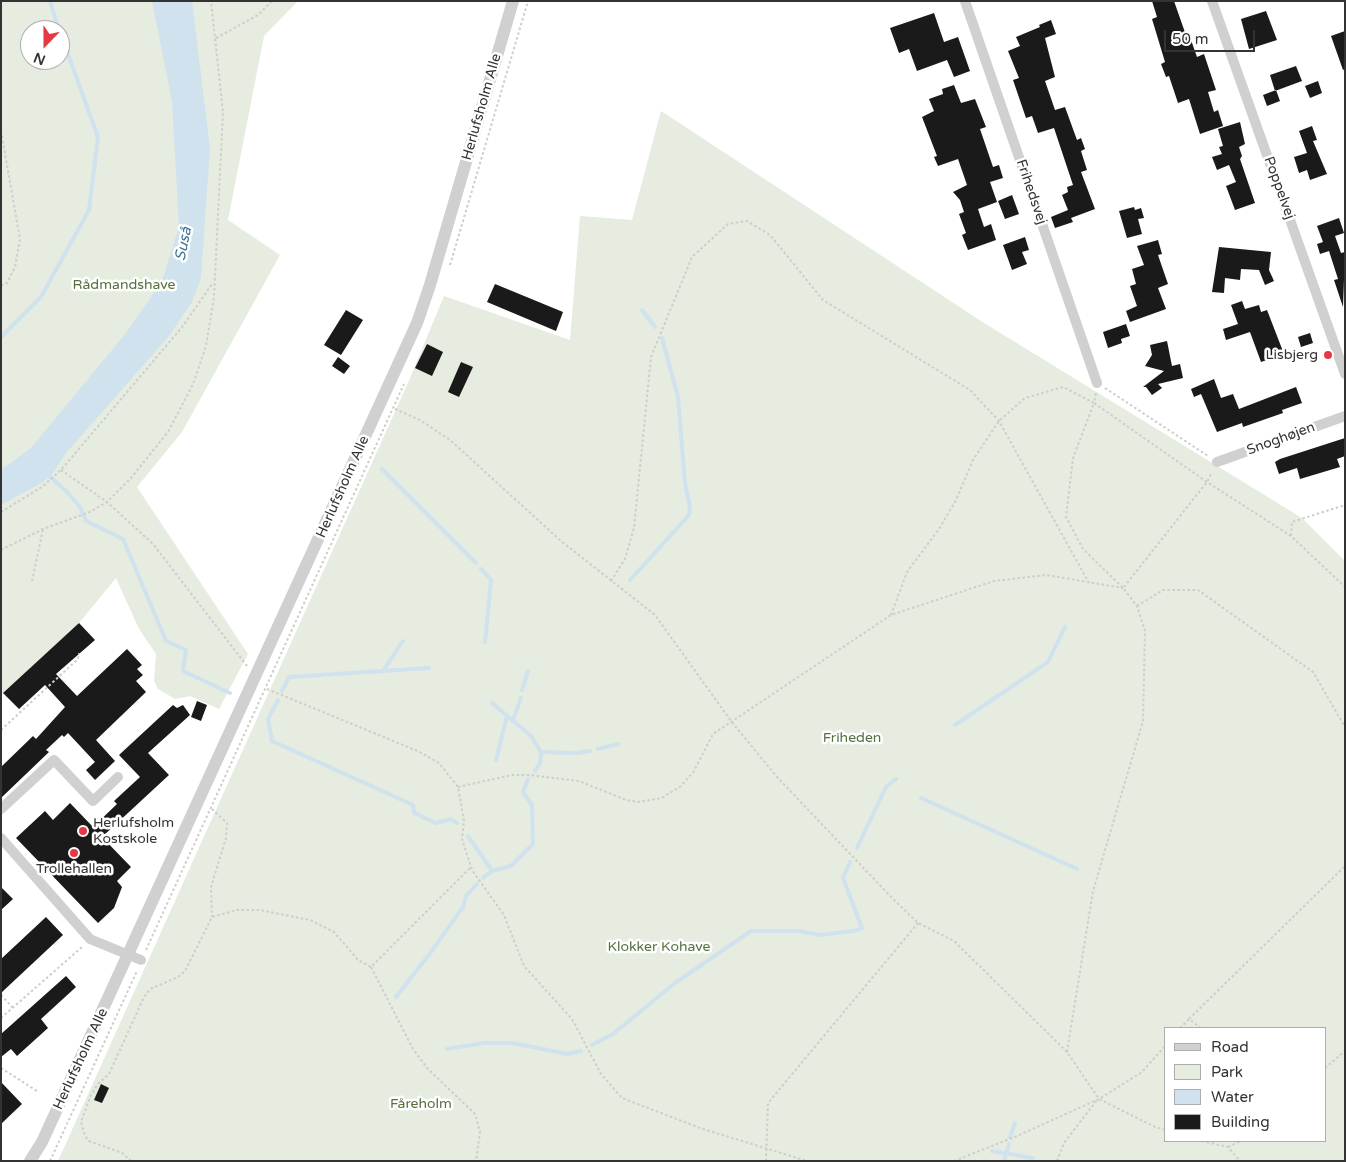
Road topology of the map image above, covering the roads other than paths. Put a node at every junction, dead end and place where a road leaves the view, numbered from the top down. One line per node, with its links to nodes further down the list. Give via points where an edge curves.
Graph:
1 (513, 1): 11 (street, Herlufsholm Alle, via 417,323)
2 (964, 1): 5 (street, Frihedsvej)
3 (1212, 1): 4 (street, Poppelvej)
4 (1345, 374)
5 (1097, 383)
6 (1345, 416): 7 (street, Snoghøjen)
7 (1217, 462)
8 (118, 777): 9 (street, via 92,801 54,760)
9 (1, 809)
10 (1, 838): 11 (street, via 90,939)
11 (128, 955): 12 (street); 13 (street, Herlufsholm Alle, via 42,1142)
12 (142, 960)
13 (30, 1161)

